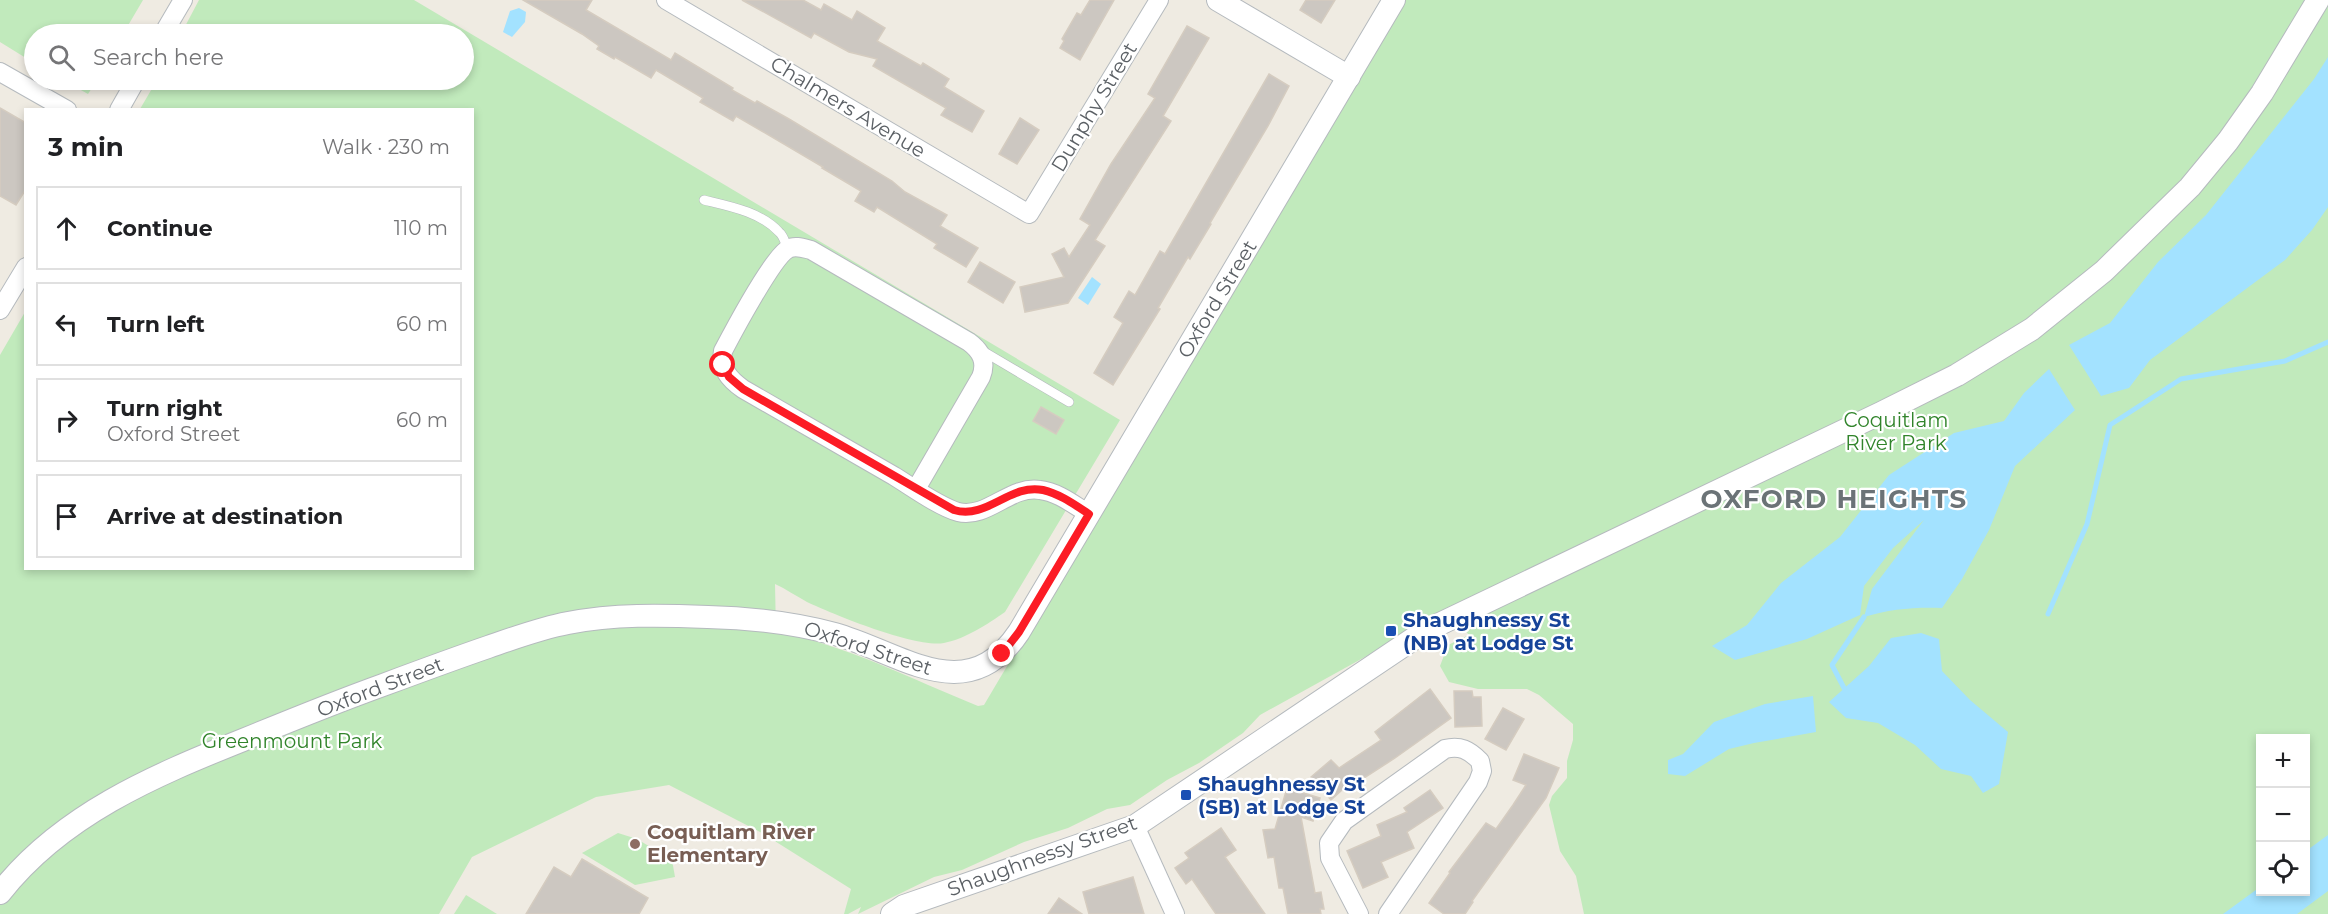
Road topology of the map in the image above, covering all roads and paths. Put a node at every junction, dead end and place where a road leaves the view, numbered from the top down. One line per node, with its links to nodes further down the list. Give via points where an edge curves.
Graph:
1 (183, 0): 7 (street)
2 (666, 0): 16 (street, Chalmers Avenue)
3 (1159, 0): 16 (street, Dunphy Street)
4 (1218, 0): 9 (street)
5 (1394, 0): 9 (street, Oxford Street)
6 (2318, 0): 24 (street, Shaughnessy Street, via 2262,93 2190,187 2104,272 2032,329 1957,375 1881,413 1425,631)
7 (169, 24)
8 (0, 72): 10 (street)
9 (1349, 77): 23 (street, Oxford Street)
10 (24, 86)
11 (32, 90): 13 (street)
12 (130, 90): 14 (street)
13 (63, 108)
14 (120, 108)
15 (704, 200): 17 (lane, via 759,218 779,231)
16 (1029, 214)
17 (788, 249): 20 (street, via 811,250); 22 (street, via 774,264 723,351 725,370 743,389)
18 (24, 270): 19 (street)
19 (0, 310)
20 (969, 342): 21 (lane); 22 (street, via 983,359 981,377)
21 (1069, 402)
22 (916, 489): 23 (street, via 966,513 1017,492 1042,490)
23 (1089, 514): 25 (street, Oxford Street, via 1014,639 999,657 977,669 939,672 838,635 790,624 699,616 632,616 568,623 513,638 347,698 149,780 58,834 27,861)
24 (1134, 826): 26 (street, Shaughnessy Street, via 904,906); 27 (street)
25 (0, 893)
26 (892, 914)
27 (1175, 914)
28 (1359, 914): 29 (street, via 1328,851 1331,837 1344,821 1445,749 1465,749 1480,761 1478,782)
29 (1388, 914)

